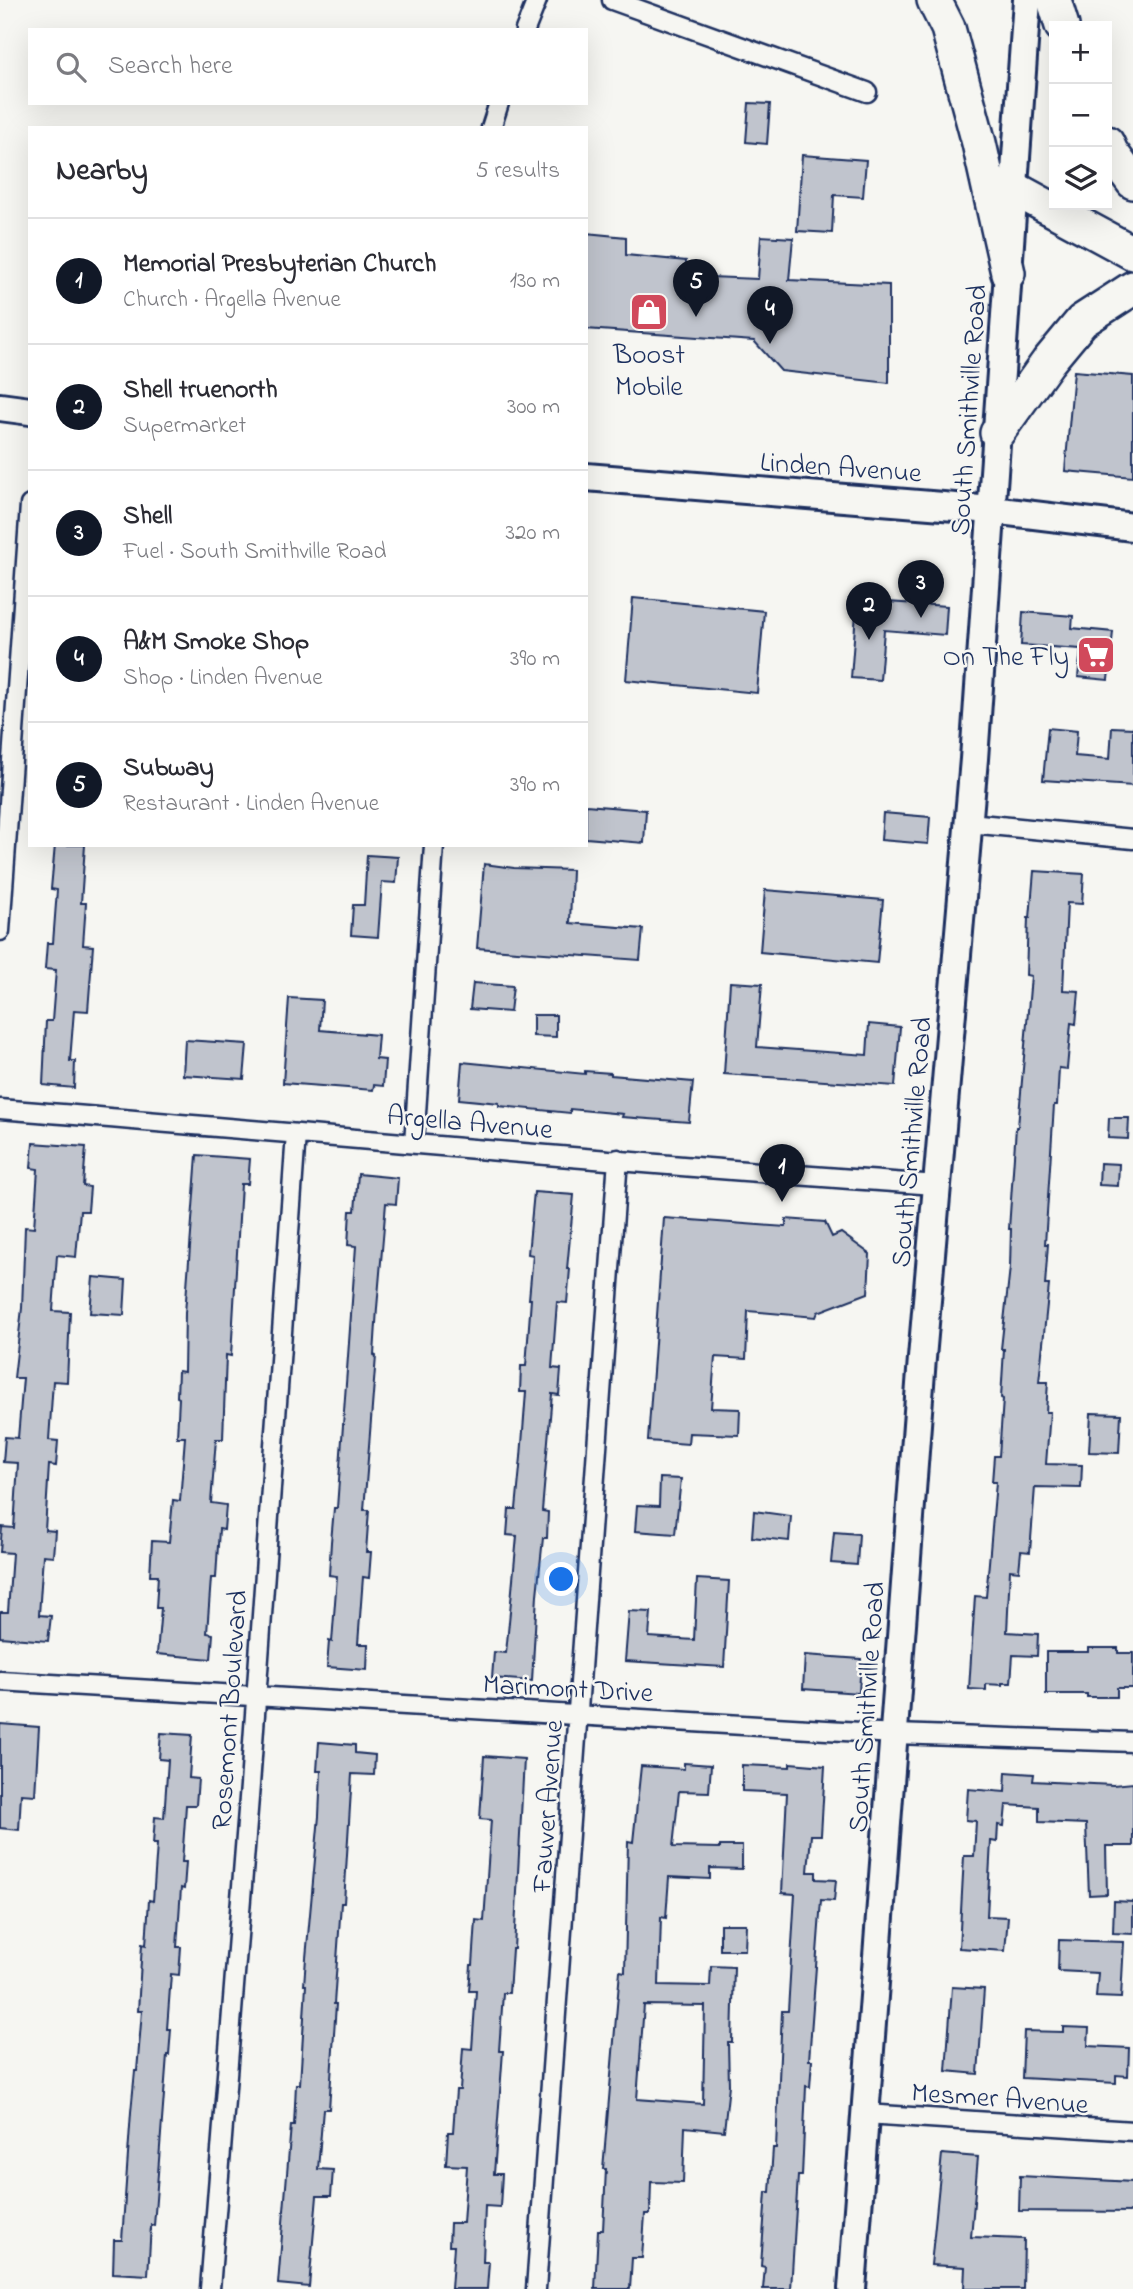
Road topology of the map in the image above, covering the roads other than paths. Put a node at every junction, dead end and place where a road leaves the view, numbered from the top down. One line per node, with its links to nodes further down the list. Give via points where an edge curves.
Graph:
1 (537, 0): 7 (street)
2 (612, 0): 8 (street)
3 (934, 0): 15 (highway, via 948,28 963,81)
4 (1027, 0): 13 (main road, South Smithville Road)
5 (1054, 0): 6 (highway)
6 (1060, 21)
7 (526, 28)
8 (867, 92)
9 (498, 105): 10 (street)
10 (492, 126)
11 (1110, 147): 12 (highway)
12 (1133, 182)
13 (1013, 188): 14 (highway); 15 (main road, South Smithville Road)
14 (1133, 253)
15 (1008, 273): 19 (main road, South Smithville Road)
16 (1133, 288): 19 (highway, via 1082,321)
17 (0, 407): 18 (main road)
18 (28, 411)
19 (997, 433): 21 (main road, South Smithville Road)
20 (588, 477): 21 (main road, Linden Avenue)
21 (992, 510): 22 (main road, Linden Avenue); 24 (main road, South Smithville Road)
22 (1133, 527)
23 (28, 533): 27 (street)
24 (969, 823): 25 (street); 32 (main road, South Smithville Road)
25 (1133, 839)
26 (434, 847): 30 (street)
27 (0, 931)
28 (0, 1109): 29 (street, Argella Avenue)
29 (296, 1134): 30 (street, Argella Avenue); 34 (street, Rosemont Boulevard)
30 (414, 1143): 31 (street, Argella Avenue)
31 (618, 1160): 32 (street, Argella Avenue); 35 (street, Fauver Avenue)
32 (937, 1185): 36 (main road, South Smithville Road)
33 (0, 1681): 34 (street, Marimont Drive)
34 (256, 1695): 35 (street, Marimont Drive); 40 (street, Rosemont Boulevard)
35 (579, 1714): 36 (street, Marimont Drive); 41 (street, Fauver Avenue)
36 (895, 1734): 37 (street, Marimont Drive); 38 (main road, South Smithville Road)
37 (1133, 1742)
38 (864, 2114): 39 (street, Mesmer Avenue); 42 (main road, South Smithville Road)
39 (1133, 2131)
40 (210, 2289)
41 (536, 2289)
42 (852, 2289)

